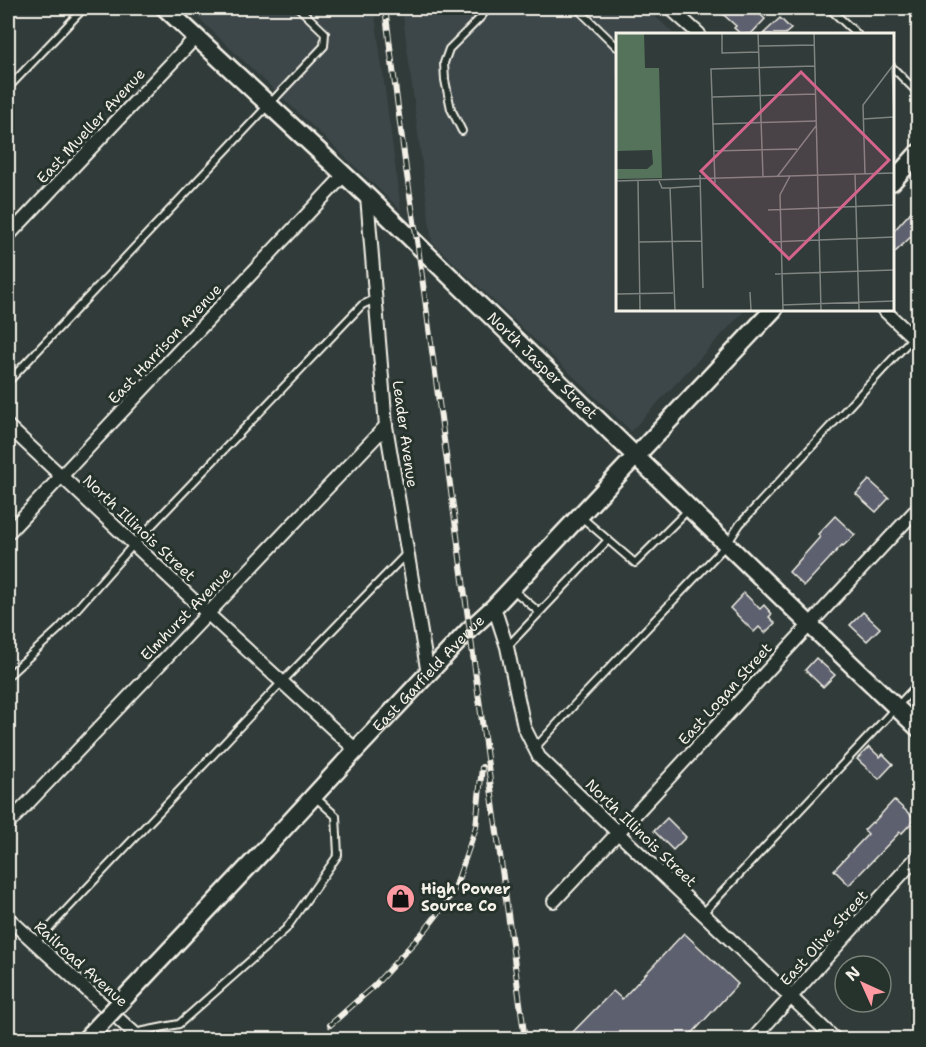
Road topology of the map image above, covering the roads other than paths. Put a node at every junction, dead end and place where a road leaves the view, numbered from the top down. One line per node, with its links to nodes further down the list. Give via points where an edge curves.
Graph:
1 (84, 8): 13 (lane)
2 (299, 8): 15 (lane, via 325,33 324,46)
3 (488, 8): 16 (lane, via 449,49 444,63 451,109)
4 (577, 8): 11 (lane)
5 (670, 8): 8 (street)
6 (829, 8): 9 (lane)
7 (170, 9): 10 (street, North Jasper Street)
8 (698, 33)
9 (856, 33)
10 (196, 37): 15 (street, North Jasper Street); 21 (street, East Mueller Avenue)
11 (616, 46)
12 (893, 69): 14 (lane)
13 (8, 88)
14 (918, 93)
15 (268, 104): 18 (street, North Jasper Street); 26 (lane)
16 (462, 131)
17 (918, 153): 19 (street)
18 (344, 175): 20 (street, North Jasper Street); 30 (street, East Harrison Avenue)
19 (893, 180)
20 (367, 196): 22 (street, Leader Avenue); 29 (street, North Jasper Street)
21 (8, 236)
22 (375, 299): 28 (street, Leader Avenue); 36 (lane, via 362,305)
23 (773, 310): 29 (street, East Garfield Avenue)
24 (884, 310): 25 (street)
25 (916, 340): 37 (lane, via 740,524)
26 (8, 382)
27 (8, 426): 30 (street, North Illinois Street)
28 (386, 426): 38 (street, Leader Avenue); 42 (street, Elmhurst Avenue)
29 (635, 456): 31 (street, North Jasper Street); 33 (street, East Garfield Avenue)
30 (62, 476): 34 (street, East Harrison Avenue); 36 (street, North Illinois Street)
31 (690, 508): 35 (lane, via 635,563); 37 (street, North Jasper Street)
32 (918, 508): 43 (street, East Logan Street)
33 (580, 516): 35 (lane); 39 (street, East Garfield Avenue)
34 (8, 533)
35 (608, 540): 41 (lane)
36 (134, 544): 42 (street, North Illinois Street); 46 (lane, via 58,629)
37 (727, 544): 43 (street, North Jasper Street); 51 (lane)
38 (407, 553): 45 (street, Leader Avenue); 47 (lane)
39 (511, 588): 40 (street, East Garfield Avenue); 41 (lane)
40 (494, 607): 44 (street, North Illinois Street); 45 (street, East Garfield Avenue)
41 (539, 612): 44 (lane)
42 (207, 613): 47 (street, North Illinois Street); 54 (street, Elmhurst Avenue)
43 (809, 624): 49 (street, North Jasper Street); 55 (street, East Logan Street)
44 (507, 647): 51 (street, North Illinois Street, via 524,727)
45 (428, 674): 52 (street, East Garfield Avenue)
46 (8, 676)
47 (282, 682): 52 (street, North Illinois Street); 60 (lane)
48 (918, 684): 49 (lane)
49 (897, 708): 50 (street, North Jasper Street); 58 (lane)
50 (918, 728)
51 (535, 748): 55 (street, North Illinois Street)
52 (356, 750): 53 (street, East Garfield Avenue)
53 (314, 796): 63 (lane, via 336,816 338,855 286,929 179,1024); 64 (street, East Garfield Avenue, bridge)
54 (8, 824)
55 (618, 833): 57 (street, East Logan Street); 58 (street, North Illinois Street)
56 (918, 856): 61 (street, East Olive Street)
57 (554, 901)
58 (703, 913): 61 (street, North Illinois Street)
59 (8, 918): 60 (street, Railroad Avenue)
60 (35, 943): 63 (street, Railroad Avenue)
61 (791, 996): 65 (street, East Olive Street); 66 (street, North Illinois Street)
62 (918, 1031): 67 (lane)
63 (134, 1033)
64 (85, 1040)
65 (752, 1040)
66 (836, 1040)
67 (911, 1040)

